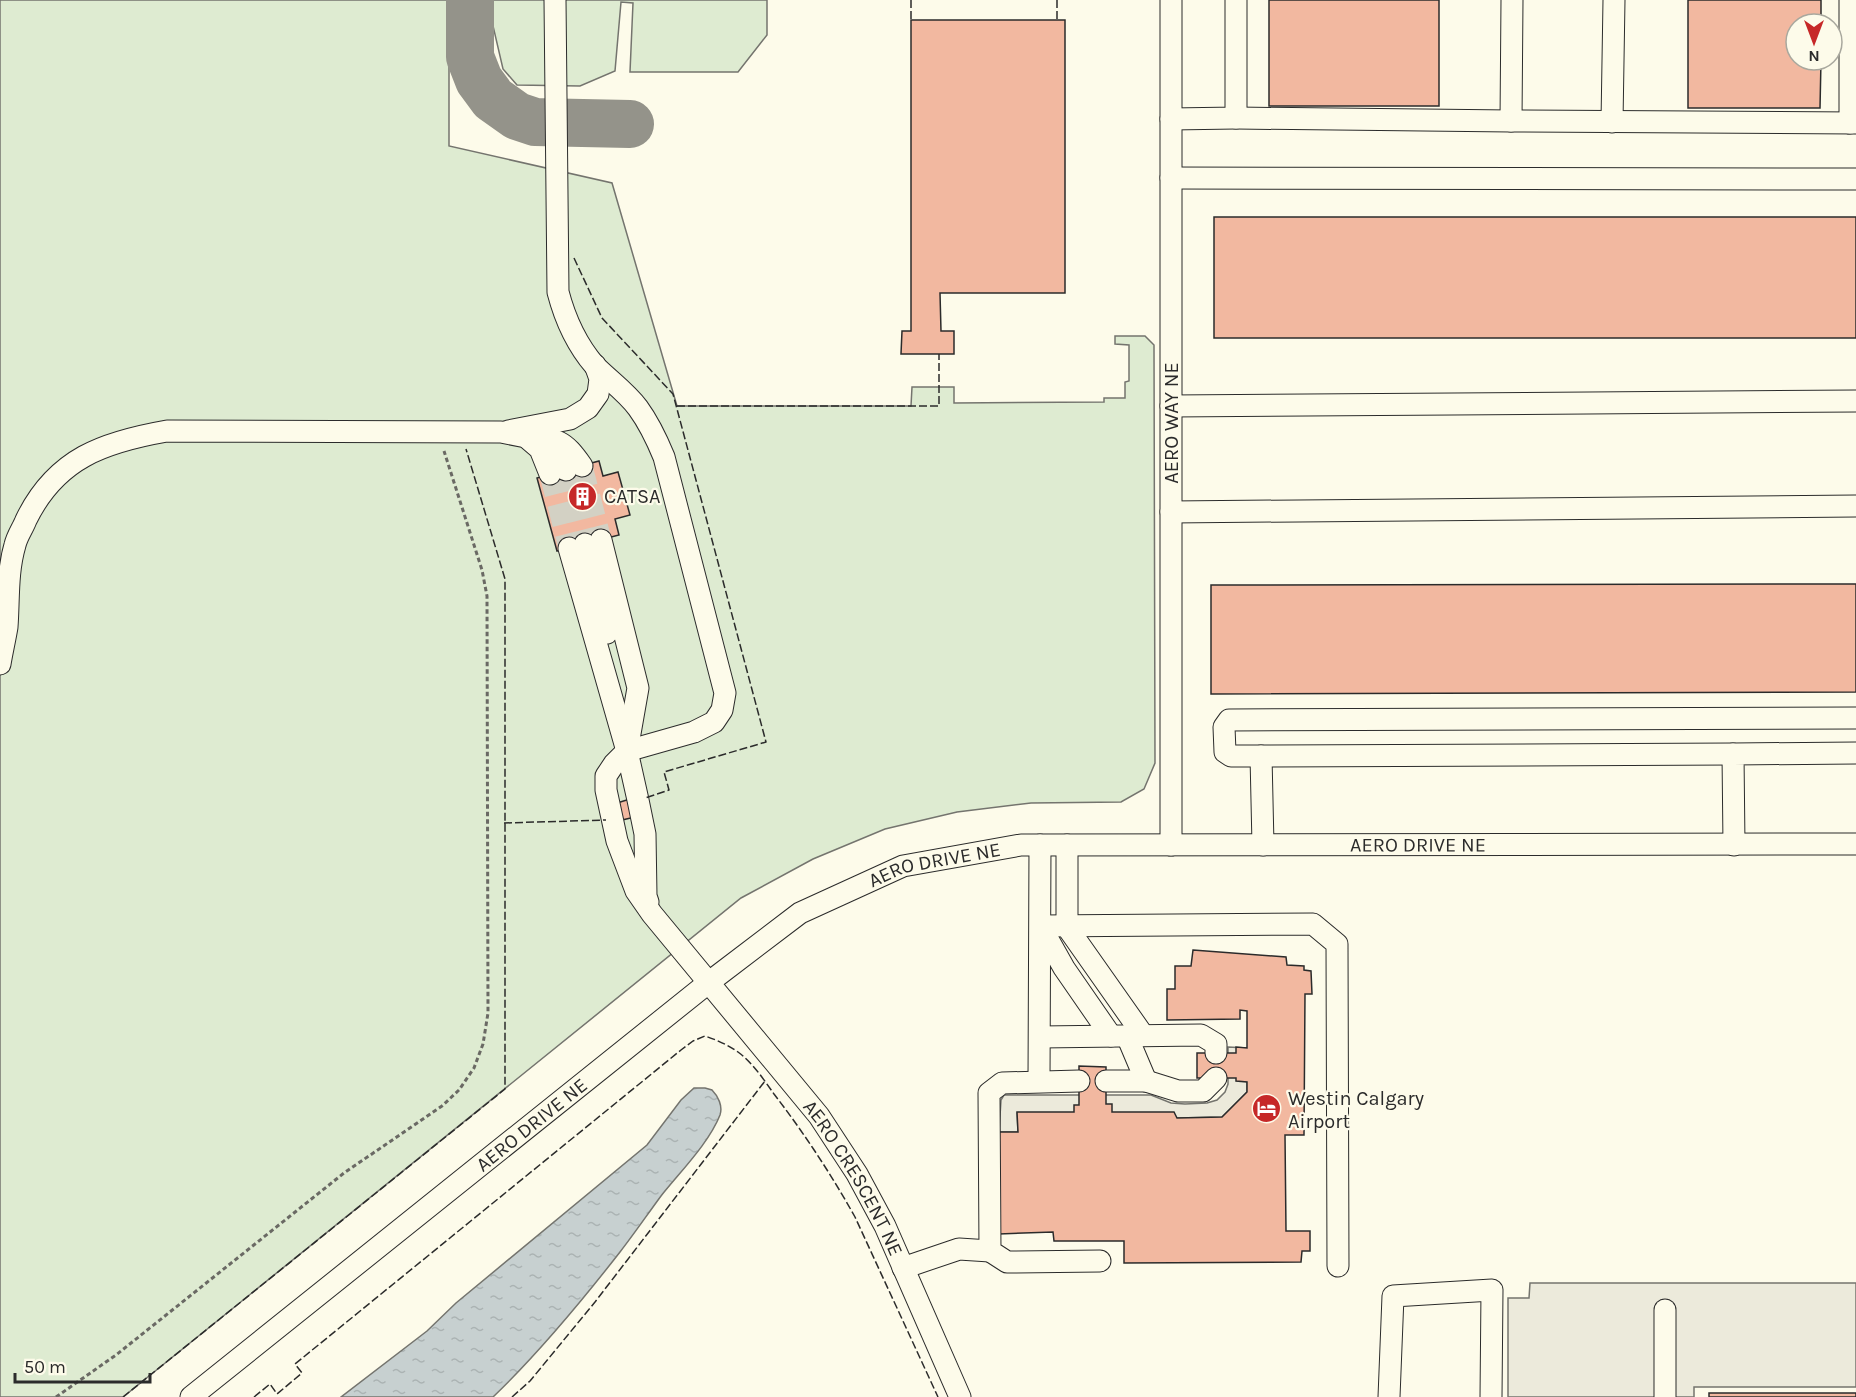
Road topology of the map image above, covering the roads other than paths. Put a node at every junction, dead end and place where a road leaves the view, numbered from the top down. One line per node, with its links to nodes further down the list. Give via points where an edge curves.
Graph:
1 (555, 0): 14 (street, via 558,292 565,317)
2 (1171, 0): 8 (street, AERO WAY NE)
3 (1236, 0): 7 (street)
4 (1512, 0): 9 (street)
5 (1614, 0): 10 (street)
6 (1850, 0): 11 (street)
7 (1236, 118): 8 (street); 9 (street)
8 (1171, 119): 12 (street, AERO WAY NE)
9 (1511, 121): 10 (street)
10 (1612, 122): 11 (street)
11 (1853, 123)
12 (1171, 178): 13 (street); 17 (street, AERO WAY NE)
13 (1856, 178)
14 (595, 365): 16 (street); 18 (street, via 600,379 598,394)
15 (1856, 400): 17 (street)
16 (637, 406): 18 (street, via 614,398); 25 (street, via 664,457 725,693 722,710 714,723)
17 (1171, 406): 22 (street, AERO WAY NE)
18 (588, 408): 19 (street, via 570,418)
19 (501, 432): 20 (street); 23 (street, via 167,431 129,437 91,452 57,474 34,505 15,544)
20 (528, 439): 20 (street, via 540,449 566,470 569,448 552,438)
21 (1856, 506): 22 (street)
22 (1171, 512): 33 (street, AERO WAY NE)
23 (0, 664)
24 (1856, 718): 28 (street, via 1229,720 1224,727 1225,752 1232,756)
25 (627, 751): 25 (street, via 585,544 638,688); 35 (street, via 645,834 646,896); 35 (street, AERO CRESCENT NE, via 606,776 606,790 617,841 636,891)
26 (1856, 753): 27 (street)
27 (1732, 754): 28 (street); 29 (street)
28 (1261, 756): 34 (street)
29 (1734, 844): 30 (street, AERO DRIVE NE); 34 (street, AERO DRIVE NE)
30 (1856, 844)
31 (1040, 845): 32 (street, AERO DRIVE NE); 36 (street); 38 (street, AERO DRIVE NE, via 903,866 800,913)
32 (1067, 845): 33 (street, AERO DRIVE NE); 37 (street)
33 (1171, 845): 34 (street, AERO DRIVE NE)
34 (1263, 845)
35 (652, 914): 38 (street, AERO CRESCENT NE)
36 (1041, 926): 37 (street); 39 (street, via 1064,968); 40 (street)
37 (1067, 927): 39 (street); 49 (street, via 1313,924 1337,944)
38 (708, 983): 50 (street, AERO CRESCENT NE, via 819,1116 857,1173); 52 (street, AERO DRIVE NE)
39 (1127, 1036): 40 (street); 41 (street, via 1201,1035 1216,1044); 46 (street)
40 (1040, 1037): 43 (street)
41 (1216, 1053)
42 (1216, 1078): 46 (street, via 1203,1091 1178,1091)
43 (1039, 1081): 44 (street); 47 (street, via 1002,1083 988,1093)
44 (1079, 1081)
45 (1106, 1081): 46 (street)
46 (1146, 1081)
47 (990, 1251): 48 (street, via 1006,1262); 50 (street, via 959,1249)
48 (1100, 1261)
49 (1338, 1266)
50 (903, 1268): 53 (street, AERO CRESCENT NE)
51 (1665, 1310): 56 (street)
52 (190, 1397)
53 (960, 1397)
54 (1389, 1397): 55 (street, via 1393,1296 1492,1290)
55 (1491, 1397)
56 (1665, 1397)

